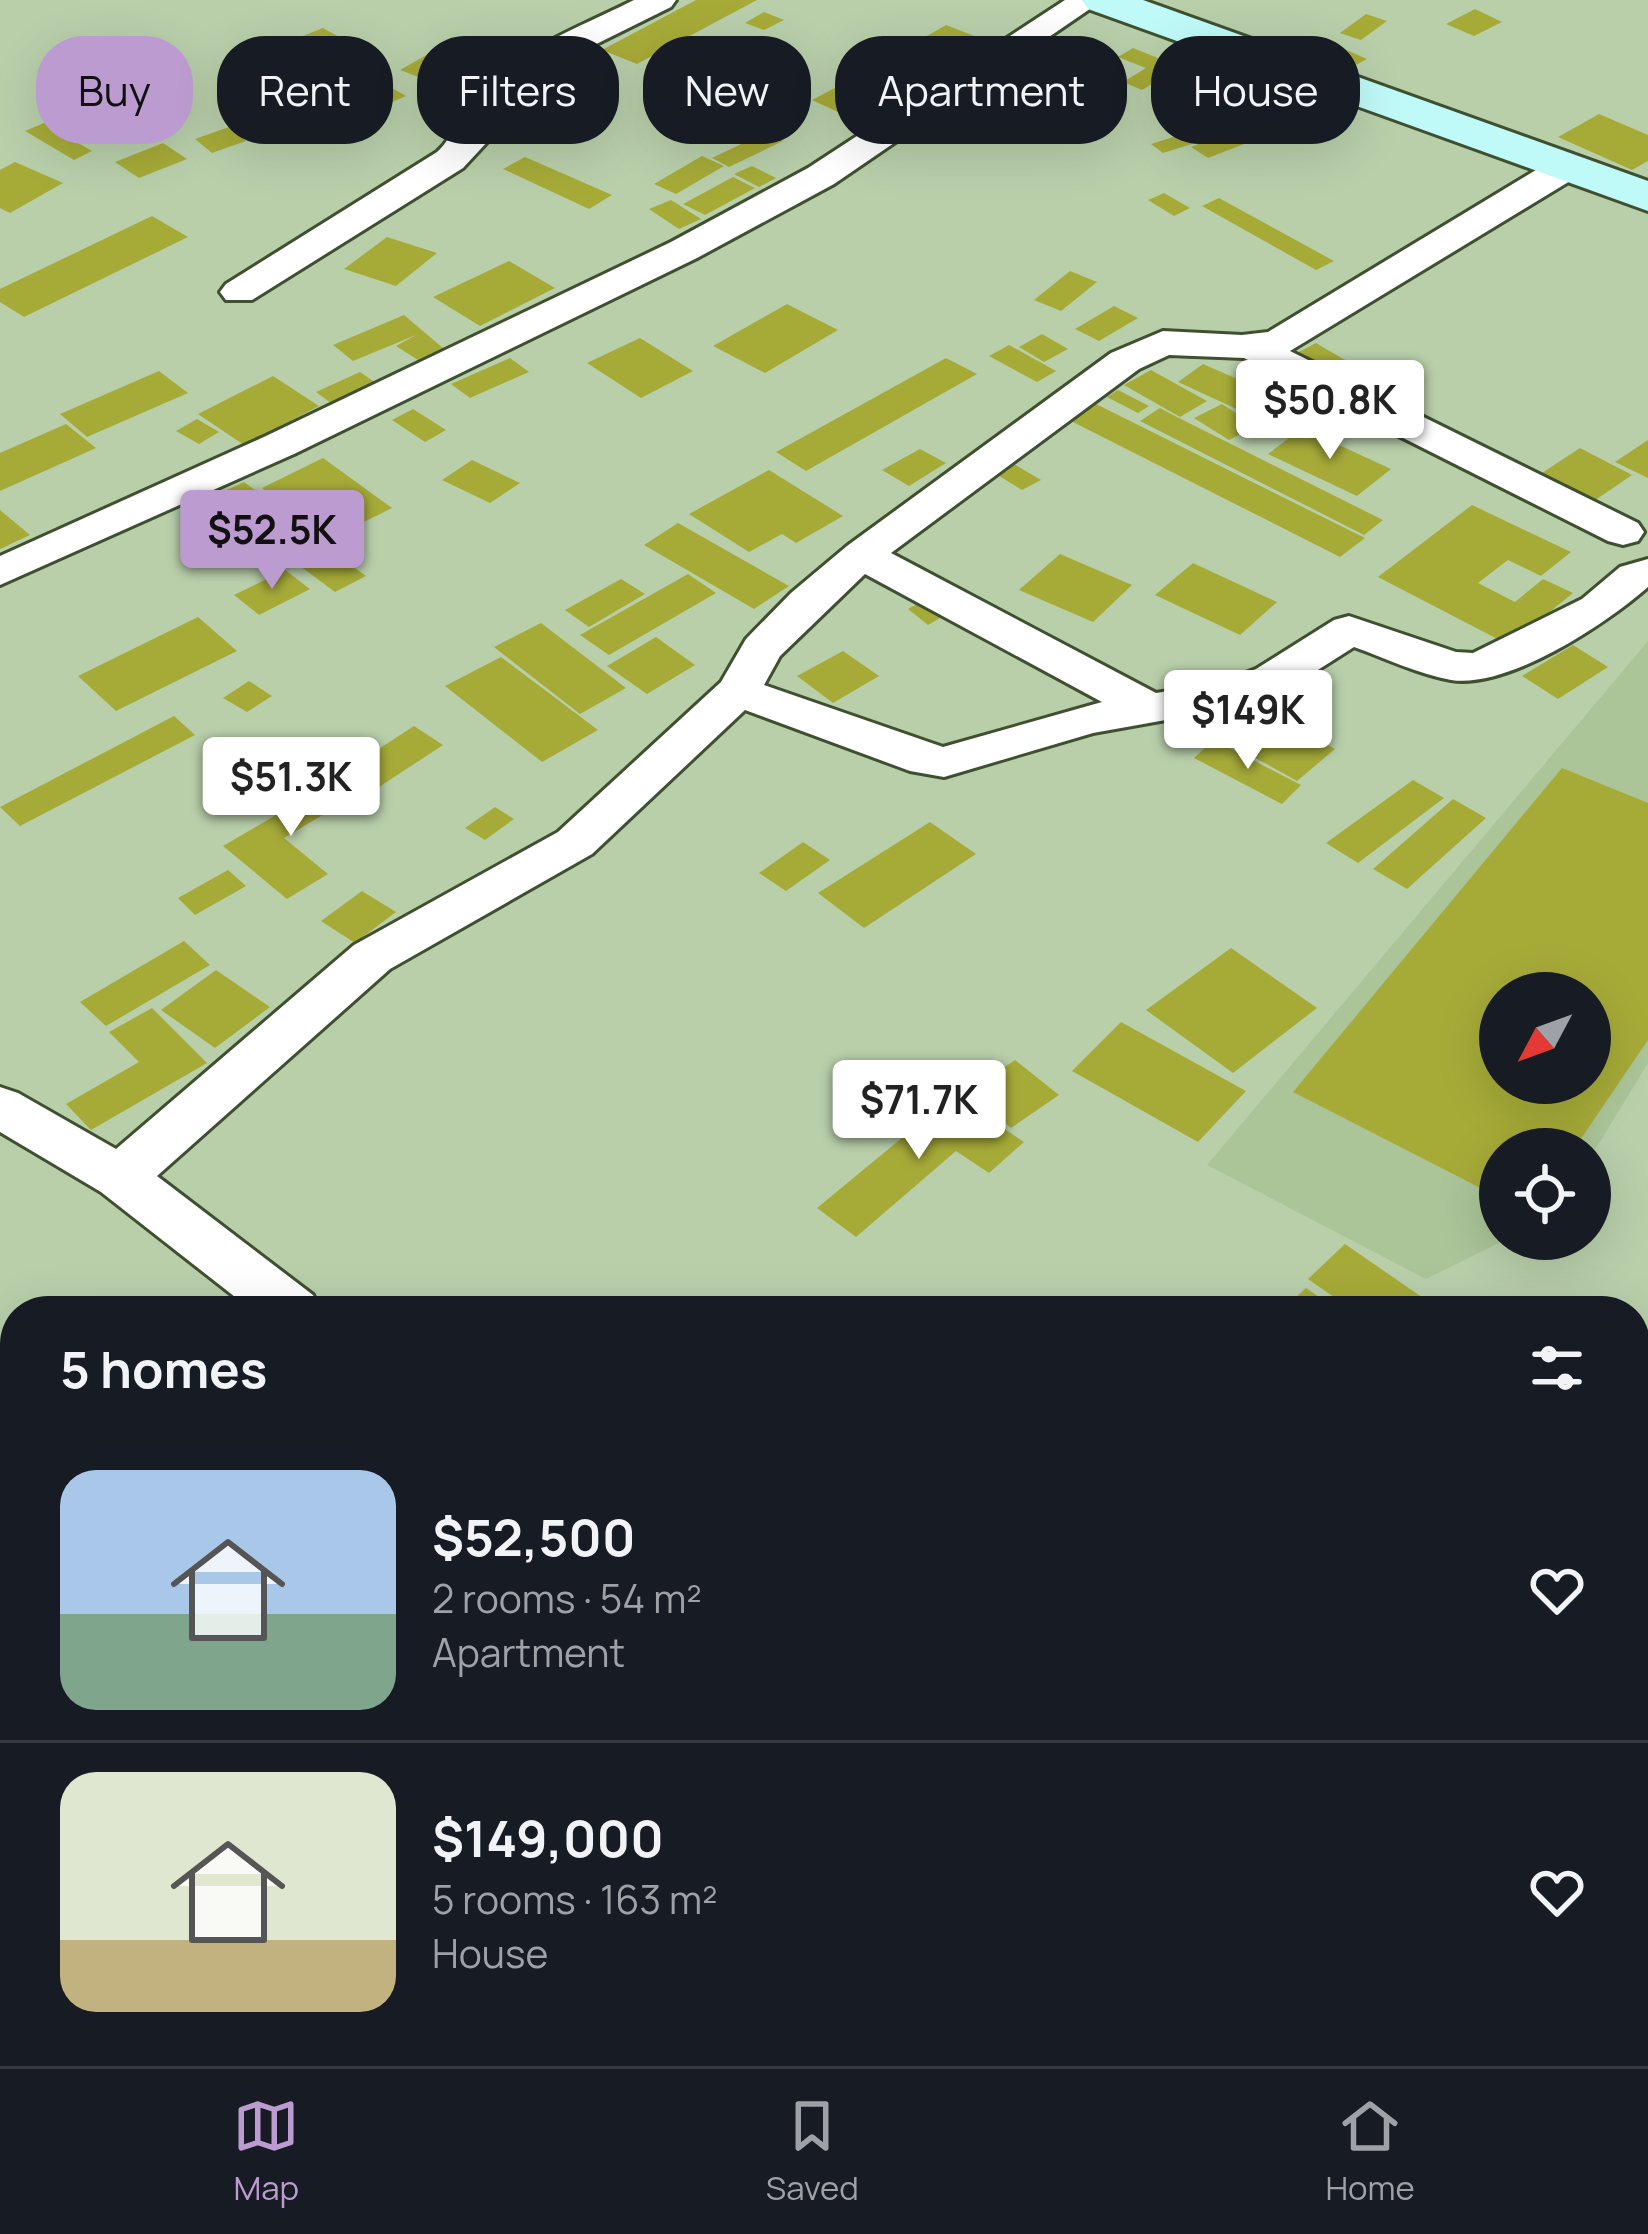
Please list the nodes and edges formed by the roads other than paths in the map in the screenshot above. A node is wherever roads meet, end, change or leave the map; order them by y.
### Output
1 (660, 0) edge
2 (1087, 0) edge
3 (1103, 0) edge
4 (1567, 167) junction
5 (1648, 197) edge
6 (239, 292) dead end
7 (1250, 346) junction
8 (1623, 532) dead end
9 (862, 554) junction
10 (0, 572) edge
11 (1648, 572) edge
12 (737, 691) junction
13 (1144, 706) junction
14 (0, 1107) edge
15 (120, 1177) junction
16 (274, 1296) edge

1 - 6 street
2 - 10 street
3 - 4 main road
4 - 5 main road
4 - 7 street
7 - 8 street
7 - 9 street
9 - 12 street
9 - 13 street
11 - 13 street
12 - 13 street
12 - 15 street
14 - 15 street
15 - 16 street

